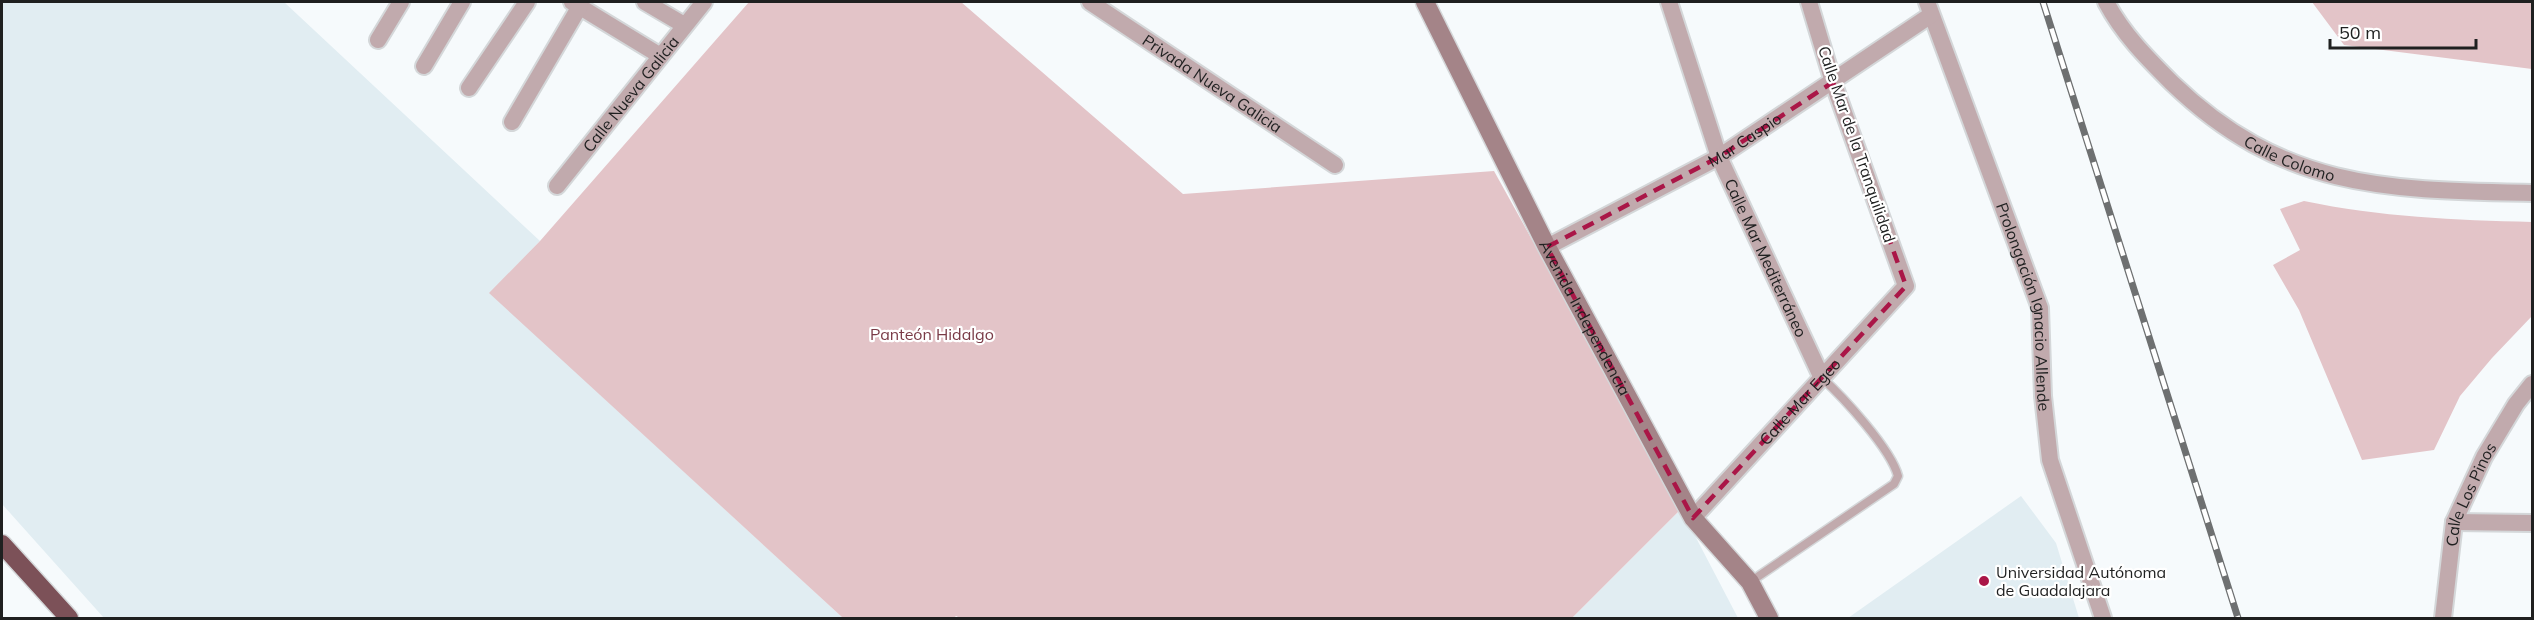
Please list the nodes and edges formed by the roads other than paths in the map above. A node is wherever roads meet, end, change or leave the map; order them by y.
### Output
1 (401, 2) edge
2 (462, 2) edge
3 (527, 2) edge
4 (645, 2) edge
5 (704, 2) edge
6 (1090, 2) edge
7 (1425, 2) edge
8 (1669, 2) edge
9 (1809, 2) edge
10 (2106, 2) edge
11 (576, 4) edge
12 (1929, 8) edge
13 (684, 25) junction
14 (378, 40) dead end
15 (659, 55) junction
16 (423, 66) dead end
17 (1833, 81) junction
18 (469, 88) dead end
19 (512, 122) dead end
20 (1719, 157) junction
21 (1335, 165) dead end
22 (557, 186) dead end
23 (2532, 193) edge
24 (1547, 247) junction
25 (1906, 286) joint
26 (1822, 378) junction
27 (2532, 384) edge
28 (2524, 404) edge
29 (1693, 518) junction
30 (2454, 522) junction
31 (2532, 523) edge
32 (2, 544) edge
33 (1750, 582) junction
34 (69, 618) edge
35 (1769, 618) edge
36 (2103, 618) edge
37 (2443, 618) edge

1 - 14 street
2 - 16 street
3 - 18 street
4 - 13 street
5 - 13 street, Calle Nueva Galicia
6 - 21 street, Privada Nueva Galicia
7 - 24 main road, Avenida Independencia
8 - 20 street, Calle Mar Mediterráneo
9 - 17 street, Calle Mar de la Tranquilidad
10 - 23 street, Calle Colomo
11 - 15 street
11 - 19 street
12 - 17 street, Mar Caspio
12 - 36 street, Prolongación Ignacio Allende
13 - 15 street, Calle Nueva Galicia
15 - 22 street, Calle Nueva Galicia
17 - 20 street, Mar Caspio
17 - 25 street, Calle Mar de la Tranquilidad
20 - 24 street, Mar Caspio
20 - 26 street, Calle Mar Mediterráneo
24 - 29 main road, Avenida Independencia
25 - 26 street, Calle Mar Egeo
26 - 29 street, Calle Mar Egeo
26 - 33 lane
27 - 28 street, Calle Los Pinos
28 - 30 street, Calle Los Pinos
29 - 33 main road, Avenida Independencia
30 - 31 street
30 - 37 street, Calle Los Pinos
32 - 34 highway
33 - 35 main road, Avenida Independencia

